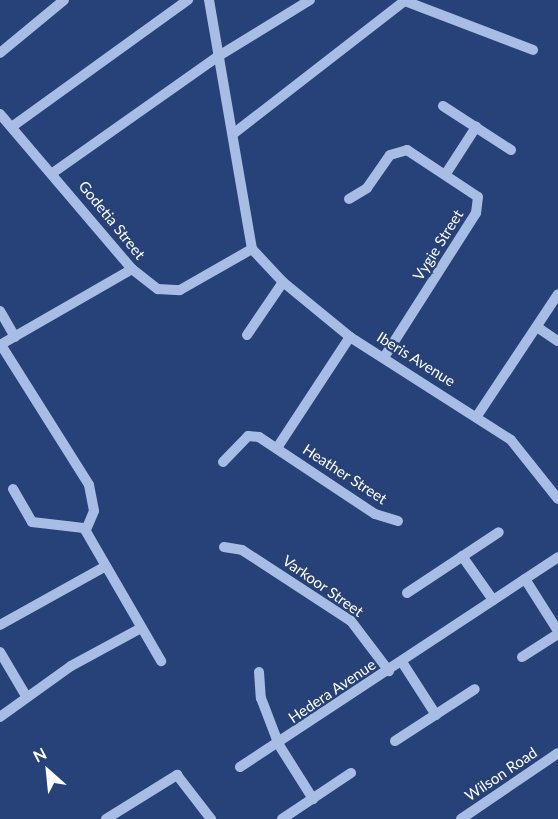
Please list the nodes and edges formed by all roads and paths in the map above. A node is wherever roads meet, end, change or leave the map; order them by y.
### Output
1 (64, 0) edge
2 (188, 0) edge
3 (209, 0) edge
4 (310, 0) edge
5 (406, 0) edge
6 (533, 50) dead end
7 (0, 53) edge
8 (217, 57) junction
9 (442, 106) dead end
10 (0, 114) edge
11 (13, 126) junction
12 (476, 127) junction
13 (233, 134) junction
14 (511, 150) dead end
15 (54, 172) junction
16 (447, 172) junction
17 (348, 199) dead end
18 (252, 249) junction
19 (132, 269) junction
20 (283, 282) junction
21 (558, 294) edge
22 (0, 311) edge
23 (537, 327) junction
24 (247, 335) dead end
25 (15, 337) junction
26 (350, 337) junction
27 (558, 341) edge
28 (0, 345) edge
29 (386, 356) junction
30 (477, 416) junction
31 (277, 448) junction
32 (223, 462) dead end
33 (14, 489) dead end
34 (558, 499) edge
35 (398, 521) dead end
36 (86, 530) junction
37 (499, 531) dead end
38 (224, 547) dead end
39 (462, 556) junction
40 (558, 557) edge
41 (104, 567) junction
42 (525, 579) junction
43 (406, 593) dead end
44 (493, 600) junction
45 (0, 625) edge
46 (141, 628) junction
47 (558, 633) edge
48 (0, 652) edge
49 (522, 657) dead end
50 (161, 661) dead end
51 (402, 662) junction
52 (389, 671) junction
53 (259, 672) dead end
54 (475, 689) dead end
55 (26, 696) junction
56 (436, 715) junction
57 (0, 717) edge
58 (395, 741) dead end
59 (279, 745) junction
60 (558, 753) edge
61 (240, 767) dead end
62 (351, 773) dead end
63 (313, 798) junction
64 (106, 819) edge
65 (211, 819) edge
66 (282, 819) edge
67 (460, 819) edge

1 - 7 street
2 - 11 street
3 - 8 street
4 - 8 street
5 - 6 street
5 - 13 street
8 - 13 street
8 - 15 street
9 - 12 street
10 - 11 street, Godetia Street
11 - 15 street, Godetia Street
12 - 14 street
12 - 16 street
13 - 18 street
15 - 19 street, Godetia Street
16 - 17 street, Vygie Street
16 - 29 street, Vygie Street
18 - 19 street, Godetia Street
18 - 20 street, Iberis Avenue
19 - 25 street
20 - 24 street
20 - 26 street, Iberis Avenue
21 - 23 street
22 - 25 street
23 - 27 street
23 - 30 street
25 - 28 street
26 - 29 street, Iberis Avenue
26 - 31 street, Heather Street
28 - 36 street
29 - 30 street, Iberis Avenue
30 - 34 street, Iberis Avenue
31 - 32 street, Heather Street
31 - 35 street, Heather Street
33 - 36 street
36 - 41 street
37 - 39 street
38 - 52 street, Varkoor Street
39 - 43 street
39 - 44 street
40 - 42 street, Hedera Avenue
41 - 45 street
41 - 46 street
42 - 44 street, Hedera Avenue
42 - 47 street
44 - 51 street, Hedera Avenue
46 - 50 street
46 - 55 street
47 - 49 street
48 - 55 street
51 - 52 street, Hedera Avenue
51 - 56 street
52 - 59 street, Hedera Avenue
53 - 59 street
54 - 56 street
55 - 57 street
56 - 58 street
59 - 61 street, Hedera Avenue
59 - 63 street
60 - 67 street, Wilson Road
62 - 63 street
63 - 66 street
64 - 65 street

